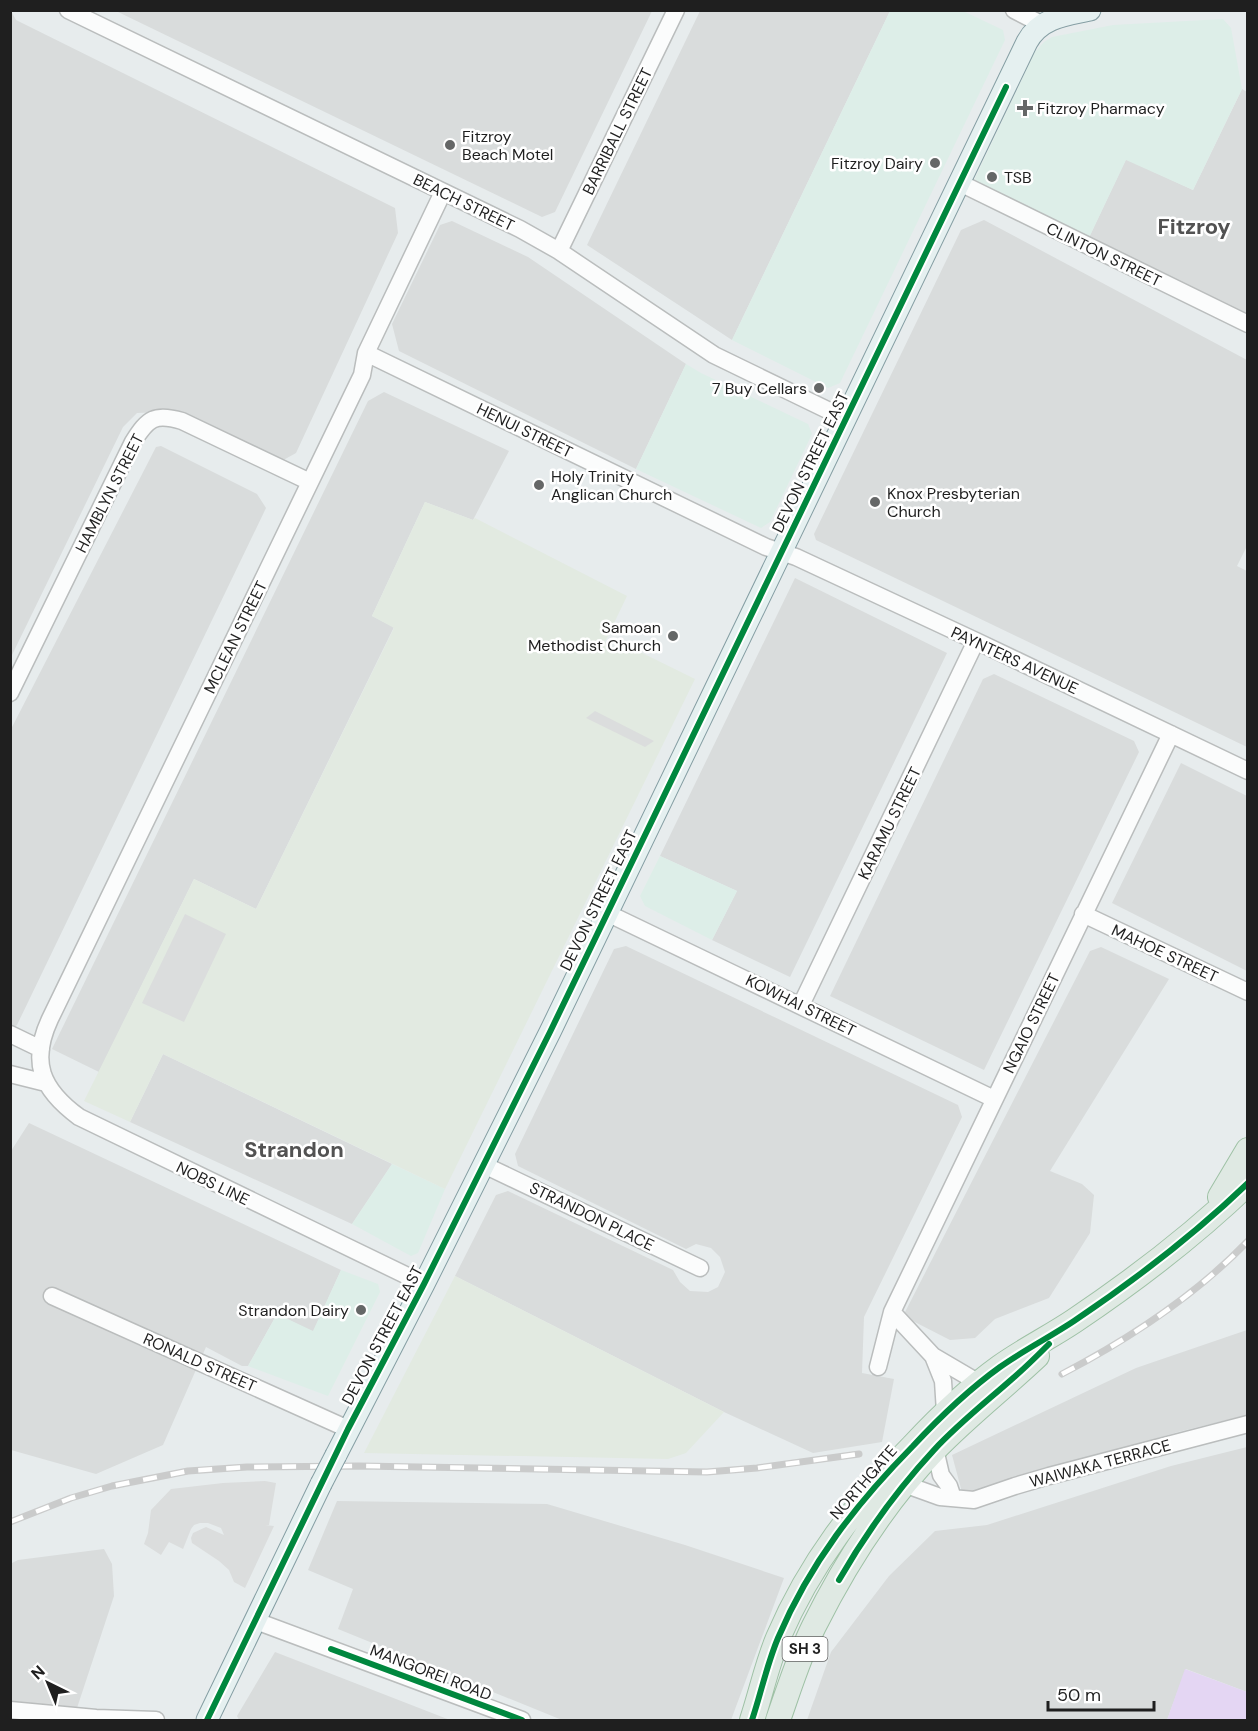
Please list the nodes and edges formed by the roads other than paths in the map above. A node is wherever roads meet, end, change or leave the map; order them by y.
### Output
1 (675, 10) edge
2 (1014, 10) edge
3 (1090, 10) edge
4 (80, 13) edge
5 (1040, 17) edge
6 (960, 183) junction
7 (443, 192) junction
8 (559, 251) junction
9 (1248, 324) edge
10 (366, 353) junction
11 (846, 419) junction
12 (310, 483) junction
13 (782, 552) junction
14 (976, 641) junction
15 (10, 693) edge
16 (1171, 734) junction
17 (1248, 771) edge
18 (607, 913) junction
19 (1083, 914) junction
20 (1248, 992) edge
21 (801, 1005) junction
22 (10, 1034) edge
23 (41, 1048) junction
24 (10, 1074) edge
25 (46, 1083) junction
26 (994, 1099) junction
27 (1248, 1150) edge
28 (484, 1165) junction
29 (1248, 1183) edge
30 (1188, 1236) junction
31 (700, 1268) dead end
32 (424, 1284) junction
33 (52, 1296) dead end
34 (892, 1312) junction
35 (1073, 1322) junction
36 (933, 1356) junction
37 (878, 1367) dead end
38 (980, 1383) junction
39 (945, 1412) junction
40 (1248, 1424) edge
41 (348, 1429) junction
42 (935, 1449) junction
43 (904, 1484) junction
44 (953, 1498) junction
45 (256, 1621) junction
46 (10, 1710) edge
47 (156, 1720) edge
48 (207, 1720) edge
49 (522, 1720) edge
50 (752, 1720) edge
51 (778, 1720) edge

1 - 8 street, BARRIBALL STREET
2 - 5 street
3 - 5 main road
4 - 7 street, BEACH STREET
5 - 6 main road, DEVON STREET EAST
6 - 9 street, CLINTON STREET
6 - 11 main road, DEVON STREET EAST
7 - 8 street, BEACH STREET
7 - 10 street, MCLEAN STREET
8 - 11 street, BEACH STREET
10 - 12 street, MCLEAN STREET
10 - 13 street, HENUI STREET
11 - 13 main road, DEVON STREET EAST
12 - 15 street, HAMBLYN STREET
12 - 23 street, MCLEAN STREET
13 - 14 street, PAYNTERS AVENUE
13 - 18 main road, DEVON STREET EAST
14 - 16 street, PAYNTERS AVENUE
14 - 21 street, KARAMU STREET
16 - 17 street, PAYNTERS AVENUE
16 - 19 street, NGAIO STREET
18 - 21 street, KOWHAI STREET
18 - 28 main road, DEVON STREET EAST
19 - 20 street, MAHOE STREET
19 - 26 street, NGAIO STREET
21 - 26 street, KOWHAI STREET
22 - 23 street
23 - 25 street, MCLEAN STREET
24 - 25 street
25 - 32 street, NOBS LINE
26 - 34 street, NGAIO STREET
27 - 30 highway
28 - 31 street, STRANDON PLACE
28 - 32 main road, DEVON STREET EAST
29 - 30 highway, NORTHGATE / SH 3
30 - 35 highway, NORTHGATE / SH 3
32 - 41 main road, DEVON STREET EAST
33 - 41 street, RONALD STREET
34 - 36 street
34 - 37 street, NGAIO STREET
35 - 38 highway, NORTHGATE / SH 3
35 - 42 highway, NORTHGATE / SH 3
36 - 38 street
36 - 39 street
38 - 39 highway, NORTHGATE / SH 3
39 - 50 highway, NORTHGATE / SH 3
40 - 44 street, WAIWAKA TERRACE
41 - 45 main road, DEVON STREET EAST, bridge
42 - 43 highway, NORTHGATE / SH 3
42 - 44 street
43 - 44 street, WAIWAKA TERRACE
43 - 51 highway, NORTHGATE / SH 3
45 - 48 main road, DEVON STREET EAST
45 - 49 street, MANGOREI ROAD
46 - 47 street

